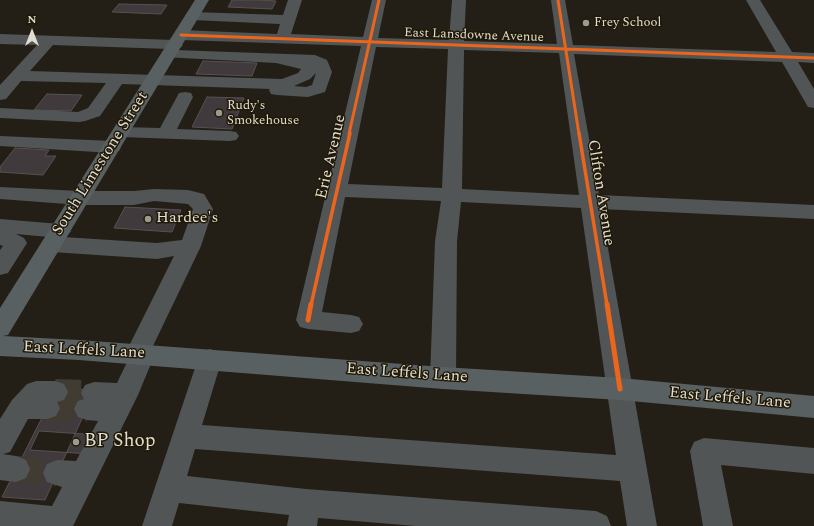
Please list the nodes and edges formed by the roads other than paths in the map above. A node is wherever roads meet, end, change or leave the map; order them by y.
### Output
1 (202, 0) edge
2 (295, 0) edge
3 (379, 0) edge
4 (459, 0) edge
5 (558, 0) edge
6 (752, 0) edge
7 (192, 16) junction
8 (288, 20) junction
9 (282, 38) junction
10 (0, 39) edge
11 (50, 40) junction
12 (370, 42) junction
13 (175, 45) junction
14 (457, 45) junction
15 (565, 49) junction
16 (194, 55) junction
17 (786, 57) junction
18 (270, 58) junction
19 (814, 58) edge
20 (16, 78) junction
21 (117, 79) junction
22 (153, 80) junction
23 (178, 81) junction
24 (261, 83) junction
25 (0, 95) edge
26 (184, 97) dead end
27 (814, 103) edge
28 (0, 113) edge
29 (166, 133) junction
30 (230, 136) dead end
31 (117, 139) junction
32 (0, 141) edge
33 (337, 190) junction
34 (0, 193) edge
35 (452, 194) junction
36 (80, 198) junction
37 (590, 202) junction
38 (814, 212) edge
39 (0, 226) edge
40 (0, 236) edge
41 (56, 238) junction
42 (190, 246) junction
43 (0, 267) edge
44 (351, 324) dead end
45 (0, 328) edge
46 (0, 346) edge
47 (140, 354) junction
48 (210, 359) junction
49 (443, 378) junction
50 (620, 389) junction
51 (51, 400) tunnel mouth
52 (90, 401) tunnel mouth
53 (122, 402) junction
54 (814, 407) edge
55 (186, 436) junction
56 (0, 443) edge
57 (814, 461) edge
58 (632, 468) junction
59 (169, 488) junction
60 (0, 515) edge
61 (304, 515) edge
62 (157, 526) edge
63 (596, 526) edge
64 (642, 526) edge
65 (718, 526) edge

1 - 7 main road, South Limestone Street
2 - 8 street
3 - 12 street, Erie Avenue
4 - 14 street
5 - 15 street, Clifton Avenue
6 - 17 street
7 - 8 street
7 - 13 main road, South Limestone Street
8 - 9 street
9 - 12 street, East Lansdowne Avenue
9 - 13 street, East Lansdowne Avenue
10 - 11 street, East Lansdowne Avenue
11 - 13 street, East Lansdowne Avenue
11 - 20 street
12 - 14 street, East Lansdowne Avenue
12 - 33 street, Erie Avenue
13 - 16 street
13 - 22 main road, South Limestone Street
14 - 15 street, East Lansdowne Avenue
14 - 35 street
15 - 17 street, East Lansdowne Avenue
15 - 37 street, Clifton Avenue
16 - 18 street
16 - 23 street
17 - 19 street, East Lansdowne Avenue
17 - 27 street
18 - 24 street
18 - 24 street
20 - 21 street
20 - 25 street
21 - 22 street
21 - 28 street
22 - 23 street
22 - 31 main road, South Limestone Street
23 - 24 street
26 - 29 street
29 - 30 street
29 - 31 street
31 - 32 street
31 - 36 main road, South Limestone Street
33 - 35 street
33 - 44 street, Erie Avenue
34 - 36 street
35 - 37 street
35 - 49 street
36 - 41 main road, South Limestone Street
36 - 42 street
37 - 38 street
37 - 50 street, Clifton Avenue
39 - 41 street
40 - 43 street
41 - 42 street
41 - 45 main road, South Limestone Street
42 - 47 street
46 - 47 main road, East Leffels Lane
47 - 48 main road, East Leffels Lane
47 - 53 street
48 - 49 main road, East Leffels Lane
48 - 55 street
49 - 50 main road, East Leffels Lane
50 - 54 main road, East Leffels Lane
50 - 58 street, Clifton Avenue
51 - 56 street
52 - 53 street
53 - 60 street
55 - 58 street
55 - 59 street
57 - 65 street
58 - 64 street, Clifton Avenue
59 - 61 street
59 - 62 street
61 - 63 street

